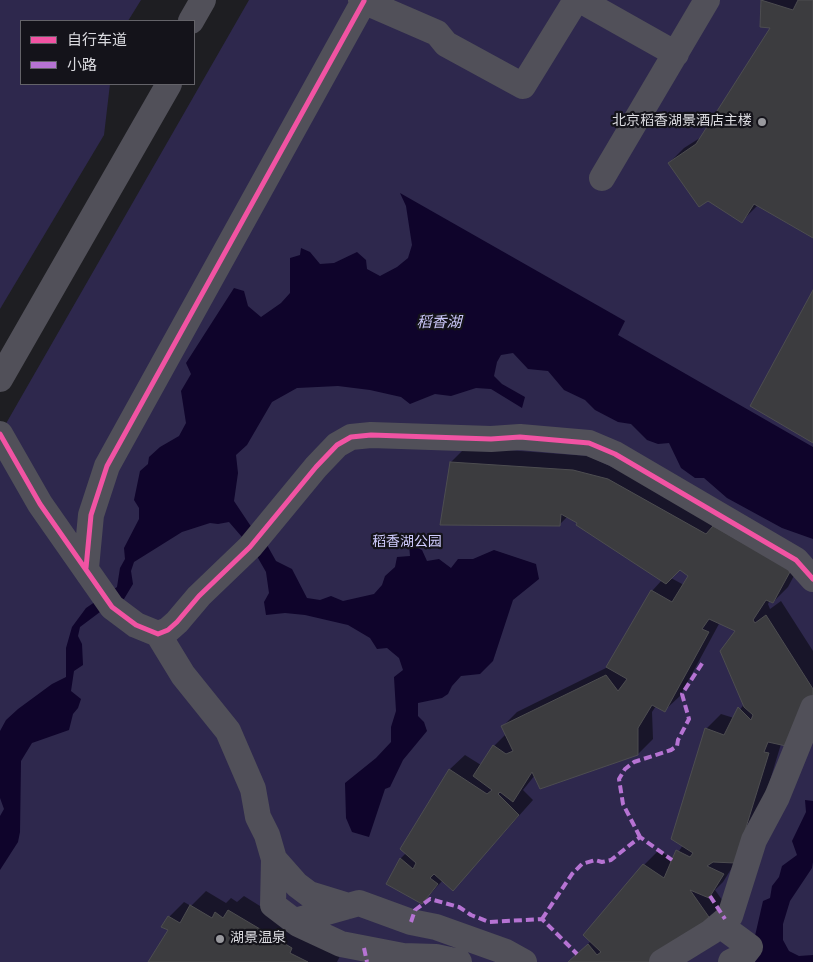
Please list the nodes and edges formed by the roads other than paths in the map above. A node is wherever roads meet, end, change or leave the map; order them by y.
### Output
1 (203, 0) edge
2 (576, 0) edge
3 (580, 0) edge
4 (707, 0) edge
5 (363, 1) edge
6 (192, 20) edge
7 (676, 54) junction
8 (168, 85) edge
9 (602, 178) dead end
10 (0, 379) edge
11 (0, 434) edge
12 (86, 568) junction
13 (813, 579) edge
14 (158, 634) junction
15 (813, 708) edge
16 (274, 859) junction
17 (348, 906) junction
18 (295, 921) junction
19 (720, 925) junction
20 (738, 960) edge
21 (459, 962) edge
22 (524, 962) edge
23 (662, 962) edge

1 - 6 street
2 - 5 street
3 - 7 street
4 - 7 street
5 - 12 street
7 - 9 street
8 - 10 street
11 - 12 street
12 - 14 street
13 - 14 street
14 - 16 street
15 - 19 street
16 - 17 street
16 - 18 street
17 - 18 street
17 - 22 street
18 - 21 street
19 - 20 street
19 - 23 street

